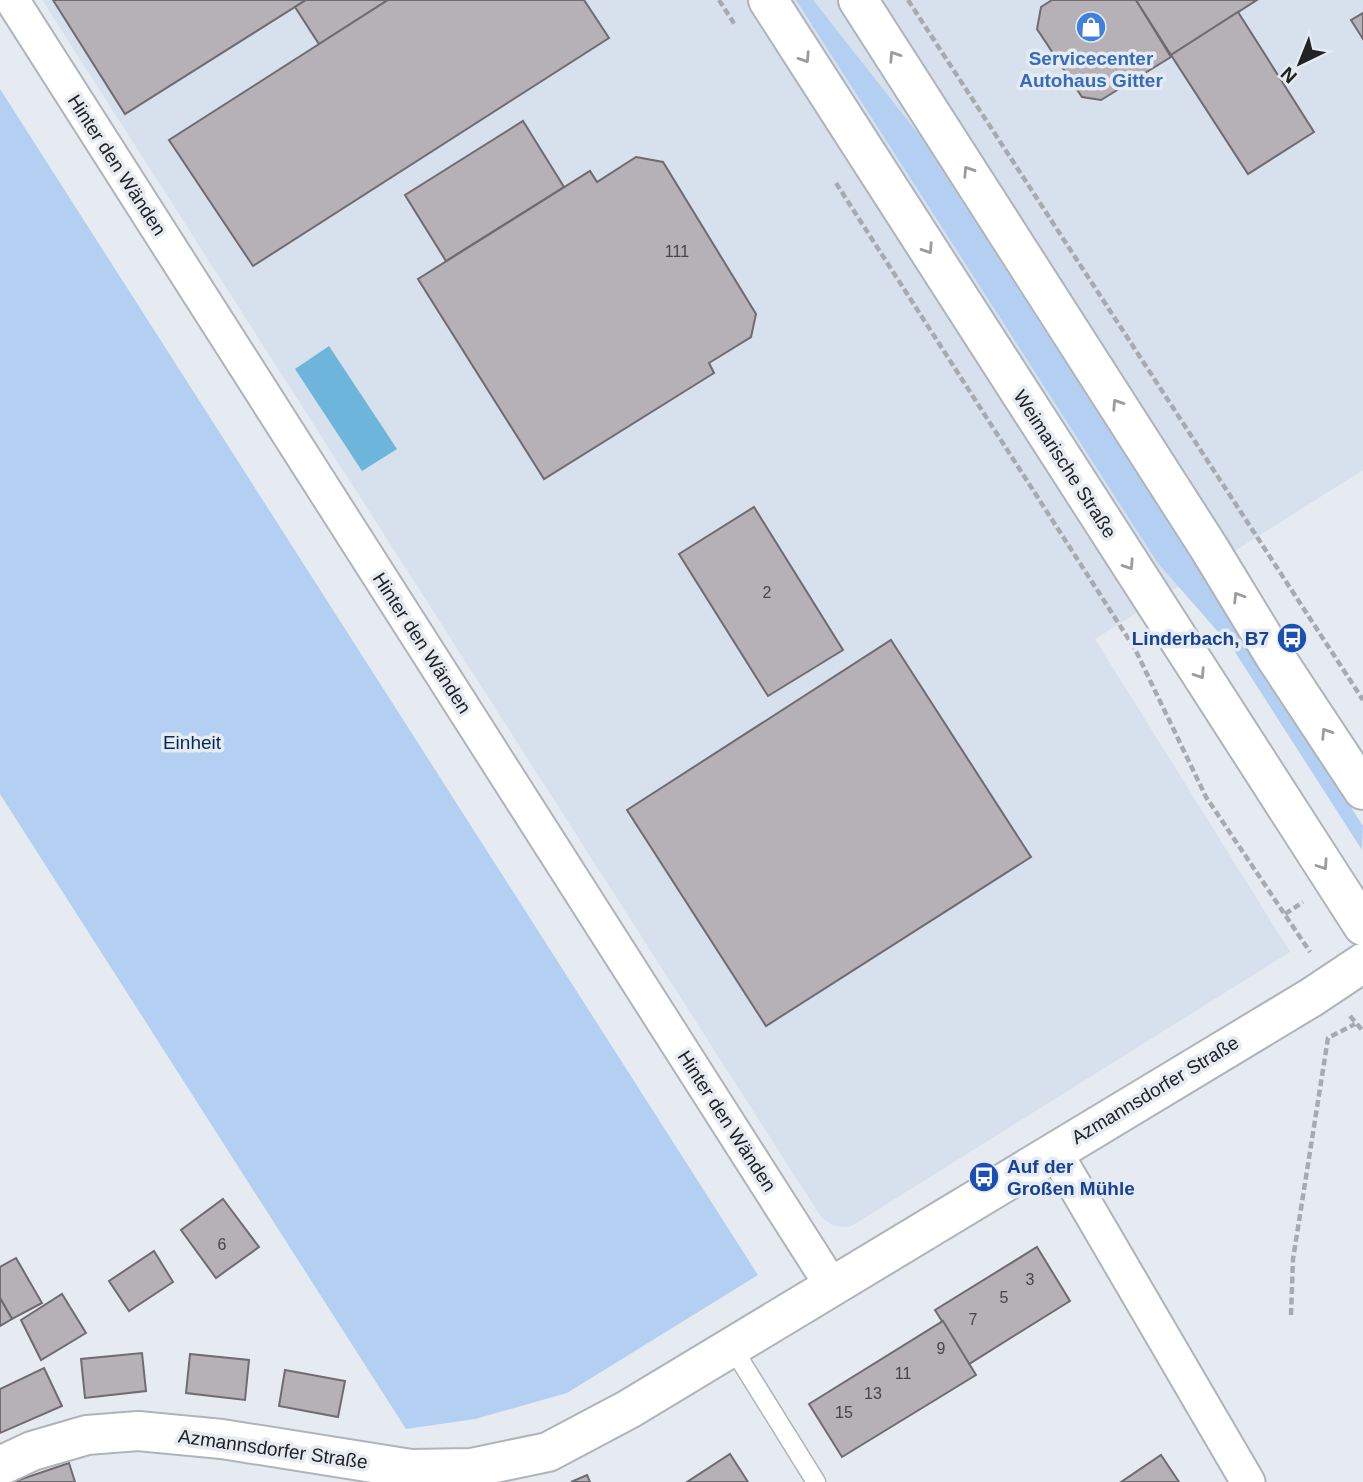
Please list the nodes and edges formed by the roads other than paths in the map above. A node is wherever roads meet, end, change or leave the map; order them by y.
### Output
1 (12, 0) edge
2 (768, 0) edge
3 (858, 0) edge
4 (1363, 790) edge
5 (1363, 926) edge
6 (1363, 963) edge
7 (1054, 1150) junction
8 (832, 1286) junction
9 (732, 1347) junction
10 (0, 1465) edge
11 (413, 1475) edge
12 (816, 1482) edge
13 (1248, 1482) edge

1 - 8 street, Hinter den Wänden
2 -> 5 main road, Weimarische Straße
4 -> 3 main road
6 - 7 main road, Azmannsdorfer Straße
7 - 8 main road, Azmannsdorfer Straße
7 - 13 street
8 - 9 main road, Azmannsdorfer Straße
9 - 11 main road, Azmannsdorfer Straße
9 - 12 lane
10 - 11 main road, Azmannsdorfer Straße

